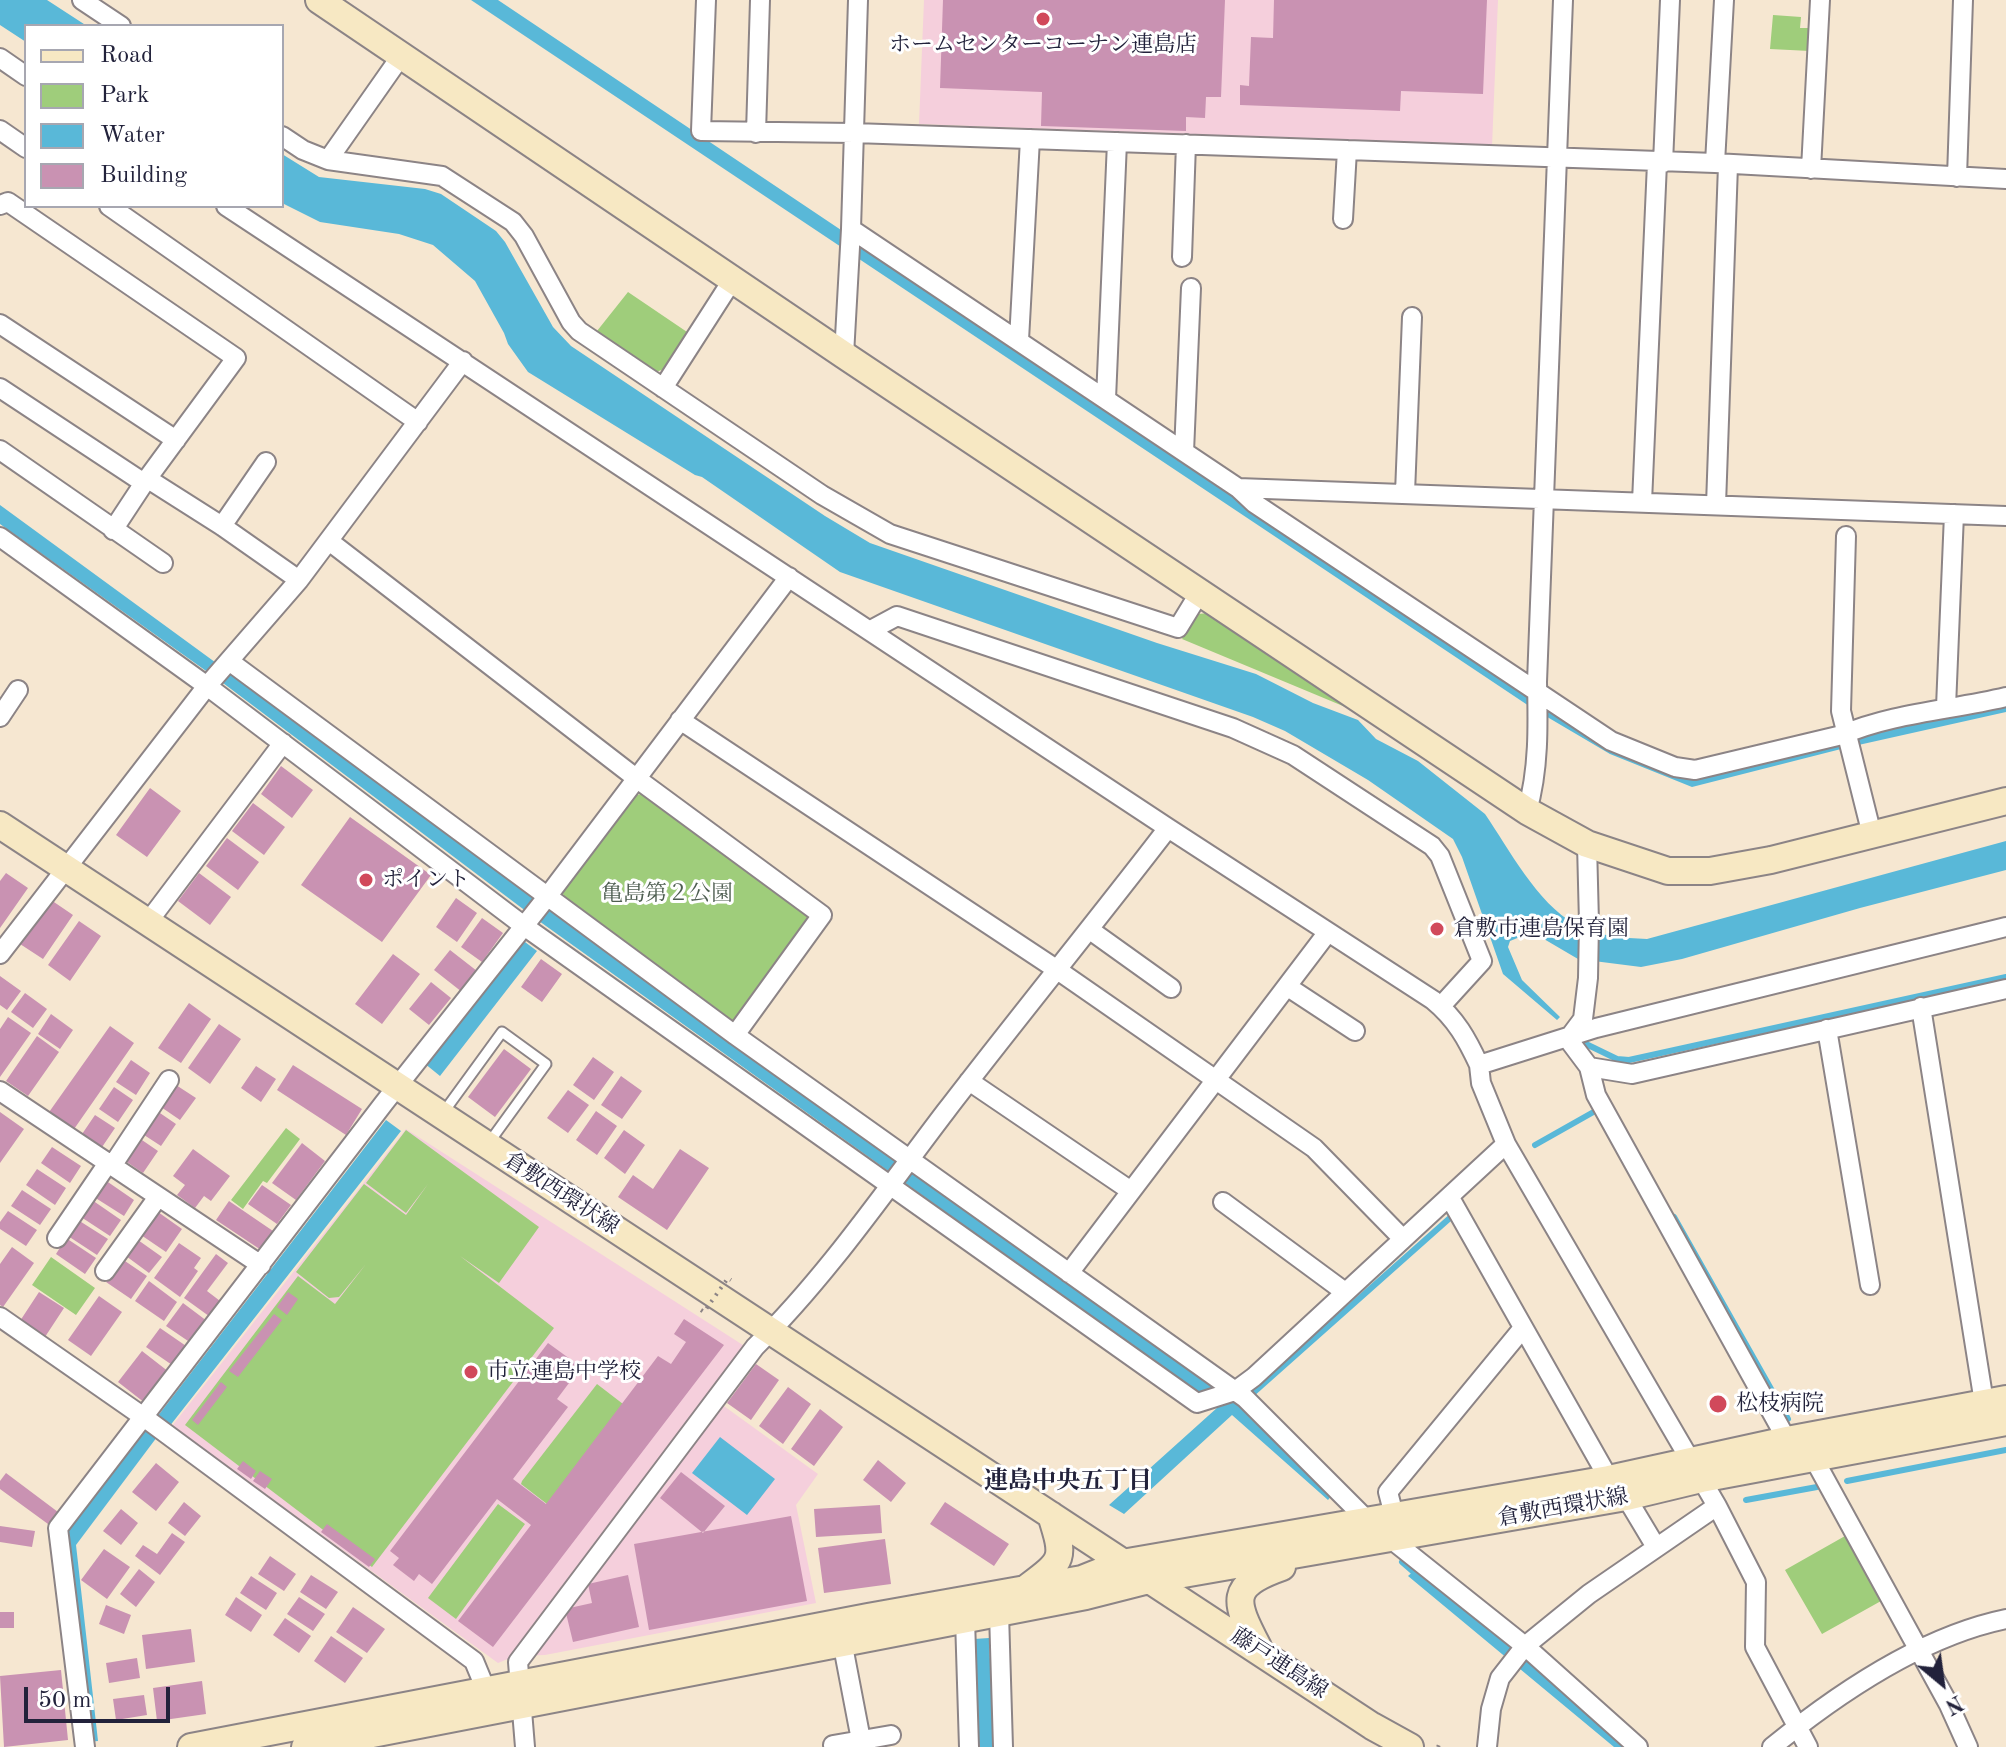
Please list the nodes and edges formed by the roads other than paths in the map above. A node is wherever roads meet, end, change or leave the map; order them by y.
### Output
1 (82, 0) edge
2 (319, 0) edge
3 (706, 0) edge
4 (760, 0) edge
5 (858, 0) edge
6 (1563, 0) edge
7 (1670, 0) edge
8 (1724, 0) edge
9 (1820, 0) edge
10 (1963, 0) edge
11 (118, 24) edge
12 (401, 56) junction
13 (0, 58) edge
14 (24, 75) edge
15 (0, 130) edge
16 (756, 133) junction
17 (854, 133) junction
18 (284, 137) edge
19 (1030, 139) junction
20 (1117, 142) junction
21 (1186, 144) junction
22 (24, 147) edge
23 (1347, 150) junction
24 (1558, 159) junction
25 (328, 160) junction
26 (1660, 163) junction
27 (1721, 164) junction
28 (1811, 169) junction
29 (1957, 177) junction
30 (2006, 179) edge
31 (0, 205) edge
32 (112, 208) edge
33 (229, 208) edge
34 (1343, 219) dead end
35 (851, 232) junction
36 (1182, 257) dead end
37 (733, 279) junction
38 (1191, 288) dead end
39 (1412, 317) dead end
40 (0, 324) edge
41 (1019, 340) junction
42 (844, 355) junction
43 (463, 361) junction
44 (0, 388) edge
45 (663, 388) junction
46 (1106, 399) junction
47 (418, 422) junction
48 (176, 440) junction
49 (0, 450) edge
50 (1184, 452) junction
51 (266, 462) dead end
52 (146, 481) junction
53 (1238, 488) junction
54 (1405, 493) junction
55 (1544, 498) junction
56 (1642, 502) junction
57 (1716, 505) junction
58 (1954, 514) junction
59 (2006, 516) edge
60 (222, 526) junction
61 (113, 530) junction
62 (1846, 536) dead end
63 (0, 537) edge
64 (329, 541) junction
65 (163, 563) dead end
66 (789, 577) junction
67 (299, 580) junction
68 (1200, 592) junction
69 (871, 630) junction
70 (228, 663) junction
71 (209, 684) junction
72 (18, 690) dead end
73 (2006, 697) edge
74 (1537, 701) junction
75 (1946, 707) junction
76 (0, 717) edge
77 (680, 720) junction
78 (1849, 739) junction
79 (283, 743) junction
80 (636, 778) junction
81 (2006, 801) edge
82 (1527, 811) junction
83 (0, 825) edge
84 (1168, 828) junction
85 (1872, 835) junction
86 (1587, 844) junction
87 (65, 868) junction
88 (545, 899) junction
89 (148, 922) junction
90 (527, 923) junction
91 (2006, 927) edge
92 (1090, 930) junction
93 (1328, 932) junction
94 (0, 954) edge
95 (1056, 969) junction
96 (1288, 987) junction
97 (1171, 988) dead end
98 (2006, 989) edge
99 (1441, 1006) junction
100 (1921, 1007) junction
101 (1827, 1029) junction
102 (1355, 1031) dead end
103 (735, 1035) junction
104 (1568, 1039) junction
105 (1479, 1065) junction
106 (1589, 1067) junction
107 (1217, 1079) junction
108 (169, 1080) dead end
109 (969, 1081) junction
110 (398, 1087) junction
111 (0, 1091) edge
112 (441, 1115) junction
113 (1506, 1144) junction
114 (487, 1146) junction
115 (909, 1160) junction
116 (110, 1164) junction
117 (894, 1181) junction
118 (1131, 1191) junction
119 (158, 1197) junction
120 (1450, 1198) junction
121 (1223, 1202) dead end
122 (57, 1238) dead end
123 (1403, 1239) junction
124 (261, 1265) junction
125 (105, 1271) dead end
126 (1069, 1273) junction
127 (1870, 1285) dead end
128 (1345, 1292) junction
129 (0, 1317) edge
130 (1523, 1328) junction
131 (770, 1332) junction
132 (1231, 1392) junction
133 (1996, 1413) edge
134 (145, 1418) junction
135 (1787, 1440) junction
136 (1814, 1459) junction
137 (1696, 1470) junction
138 (1618, 1488) junction
139 (1717, 1506) junction
140 (1051, 1515) junction
141 (1367, 1520) junction
142 (1392, 1526) junction
143 (1656, 1547) junction
144 (1331, 1550) junction
145 (1122, 1563) junction
146 (1149, 1580) junction
147 (1025, 1589) junction
148 (999, 1613) junction
149 (965, 1619) junction
150 (2006, 1619) edge
151 (842, 1641) junction
152 (1259, 1650) junction
153 (1919, 1651) junction
154 (1519, 1654) junction
155 (486, 1690) junction
156 (520, 1695) junction
157 (1797, 1726) junction
158 (891, 1735) dead end
159 (861, 1740) junction
160 (833, 1745) edge
161 (85, 1747) edge
162 (191, 1747) edge
163 (305, 1747) edge
164 (525, 1747) edge
165 (969, 1747) edge
166 (1003, 1747) edge
167 (1410, 1747) edge
168 (1487, 1747) edge
169 (1638, 1747) edge
170 (1772, 1747) edge
171 (1808, 1747) edge
172 (1968, 1747) edge

1 - 11 street
2 - 12 street
3 - 16 street
4 - 16 street
5 - 17 street
6 - 24 street
7 - 26 street
8 - 27 street
9 - 28 street
10 - 29 street
12 - 25 street
12 - 37 street
13 - 14 street
15 - 22 street
16 - 17 street
17 - 19 street
17 - 35 street
18 - 25 street
19 - 20 street
19 - 41 street
20 - 21 street
20 - 46 street
21 - 23 street
21 - 36 street
23 - 24 street
23 - 34 street
24 - 26 street
24 - 55 street
25 - 45 street
26 - 27 street
26 - 56 street
27 - 28 street
27 - 57 street
28 - 29 street
29 - 30 street
31 - 48 street
32 - 47 street
33 - 43 street
35 - 41 street
35 - 42 street
37 - 42 street
37 - 45 street
38 - 50 street
39 - 54 street
40 - 48 street
41 - 46 street
42 - 68 street
43 - 47 street
43 - 66 street
44 - 52 street
45 - 68 street
46 - 50 street
47 - 64 street
48 - 52 street
49 - 61 street
50 - 53 street
51 - 60 street
52 - 60 street
52 - 61 street
53 - 54 street
53 - 74 street
54 - 55 street
55 - 56 street
55 - 74 street
56 - 57 street
57 - 58 street
58 - 59 street
58 - 75 street
60 - 67 street
61 - 65 street
62 - 78 street
63 - 71 street
64 - 67 street
64 - 80 street
66 - 69 street
66 - 77 street
67 - 70 street
68 - 82 street
69 - 84 street
69 - 99 street
70 - 71 street
70 - 88 street
71 - 79 street
71 - 87 street
72 - 76 street
73 - 75 street
74 - 78 street
74 - 82 street
75 - 78 street
77 - 80 street
77 - 95 street
78 - 85 street
79 - 89 street
79 - 90 street
80 - 88 street
80 - 103 street
81 - 85 street
82 - 86 street
83 - 87 street, 倉敷西環状線
84 - 92 street
84 - 93 street
85 - 86 street
86 - 104 street
87 - 89 street, 倉敷西環状線
87 - 94 street
88 - 90 street
88 - 103 street
89 - 110 street, 倉敷西環状線
90 - 110 street
90 - 117 street
91 - 104 street
92 - 95 street
92 - 97 street
93 - 96 street
93 - 99 street
95 - 107 street
95 - 109 street
96 - 102 street
96 - 107 street
98 - 100 street
99 - 105 street
100 - 101 street
100 - 133 street
101 - 106 street
101 - 127 street
103 - 115 street
104 - 105 street
104 - 106 street
105 - 113 street
106 - 135 street
107 - 118 street
107 - 123 street
108 - 116 street
109 - 115 street
109 - 118 street
110 - 112 street, 倉敷西環状線
110 - 124 street
111 - 116 street
112 - 114 street, 倉敷西環状線
112 - 114 lane
113 - 120 street
113 - 137 street
114 - 131 street, 倉敷西環状線
115 - 117 street
115 - 126 street
116 - 119 street
116 - 122 street
117 - 131 street
117 - 132 street
118 - 126 street
119 - 124 street
119 - 125 street
120 - 123 street
120 - 130 street
121 - 128 street
123 - 128 street
124 - 134 street
126 - 132 street
128 - 132 street
129 - 134 street
130 - 138 street
130 - 142 street
131 - 140 street, 倉敷西環状線
131 - 156 street
132 - 141 street
133 - 135 street, 倉敷西環状線
133 - 136 street, 倉敷西環状線
134 - 155 street
134 - 161 street
135 - 137 street, 倉敷西環状線
136 - 137 street, 倉敷西環状線
136 - 153 street
137 - 138 street, 倉敷西環状線
137 - 139 street
138 - 142 street, 倉敷西環状線
138 - 143 street
139 - 143 street
139 - 157 street
140 - 145 street, 倉敷西環状線
140 - 147 street
141 - 142 street, 倉敷西環状線
141 - 145 street, 倉敷西環状線
142 - 144 street, 倉敷西環状線
142 - 154 street
143 - 154 street
144 - 146 street, 倉敷西環状線
144 - 152 street
145 - 146 street, 倉敷西環状線
145 - 147 street
146 - 148 street
146 - 152 street, 藤戸連島線
147 - 156 street
148 - 149 street
148 - 166 street
149 - 151 street
149 - 165 street
150 - 153 street
151 - 156 street
151 - 159 street
152 - 167 street, 藤戸連島線
153 - 157 street
153 - 172 street
154 - 168 street
154 - 169 street
155 - 156 street
155 - 162 street
156 - 163 street
156 - 164 street
157 - 170 street
157 - 171 street
158 - 159 street
159 - 160 street

